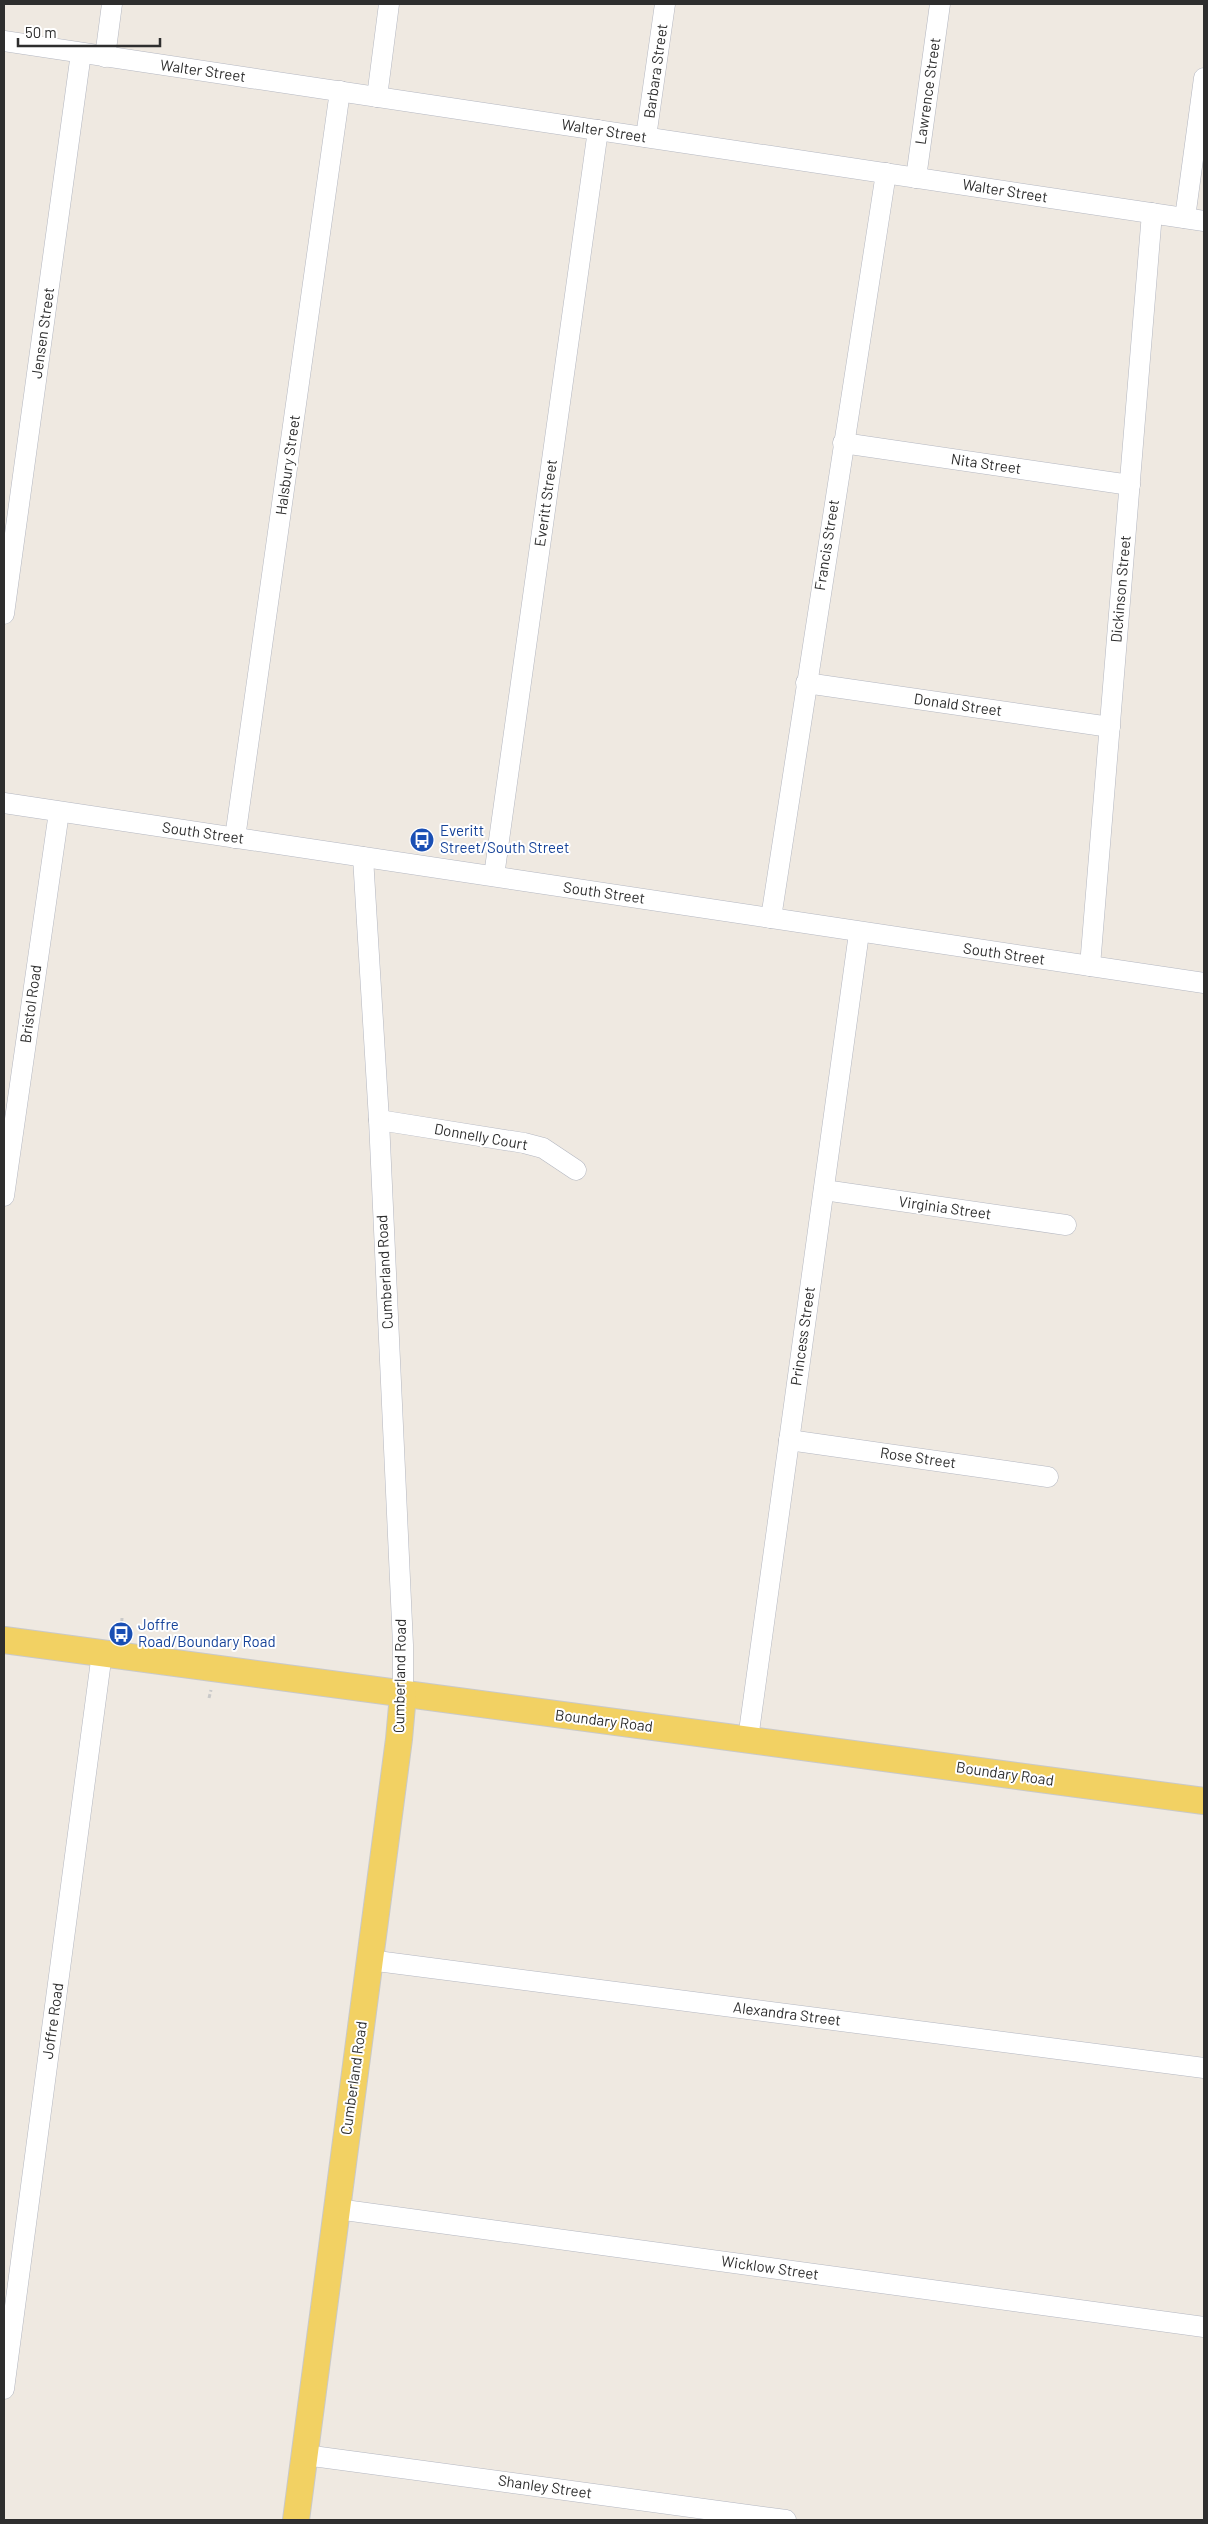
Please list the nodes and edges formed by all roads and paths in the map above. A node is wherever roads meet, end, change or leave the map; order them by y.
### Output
1 (112, 4) edge
2 (390, 4) edge
3 (665, 4) edge
4 (940, 4) edge
5 (4, 41) edge
6 (82, 53) junction
7 (105, 57) junction
8 (1204, 78) edge
9 (340, 91) junction
10 (376, 97) junction
11 (598, 130) junction
12 (646, 137) junction
13 (886, 173) junction
14 (916, 178) junction
15 (1152, 213) junction
16 (1194, 219) edge
17 (843, 443) junction
18 (1130, 485) junction
19 (4, 614) edge
20 (806, 683) junction
21 (1110, 728) junction
22 (4, 803) edge
23 (59, 812) junction
24 (235, 838) junction
25 (364, 857) junction
26 (494, 876) junction
27 (771, 918) junction
28 (859, 932) junction
29 (1090, 966) junction
30 (1204, 983) edge
31 (379, 1120) junction
32 (576, 1170) dead end
33 (824, 1190) junction
34 (4, 1196) edge
35 (1066, 1225) dead end
36 (789, 1440) junction
37 (1048, 1477) dead end
38 (122, 1618) dead end
39 (120, 1634) dead end
40 (4, 1640) edge
41 (102, 1653) junction
42 (403, 1695) junction
43 (748, 1739) junction
44 (1204, 1801) edge
45 (370, 1960) junction
46 (1204, 2068) edge
47 (337, 2209) junction
48 (1204, 2327) edge
49 (4, 2390) edge
50 (304, 2455) junction
51 (296, 2520) edge
52 (786, 2520) edge

1 - 7 street
2 - 10 street
3 - 12 street, Barbara Street
4 - 14 street, Lawrence Street
5 - 6 street, Walter Street
6 - 7 street, Walter Street
6 - 19 street, Jensen Street
7 - 9 street, Walter Street
8 - 16 street
9 - 10 street, Walter Street
9 - 24 street, Halsbury Street
10 - 11 street, Walter Street
11 - 12 street, Walter Street
11 - 26 street, Everitt Street
12 - 13 street, Walter Street
13 - 14 street, Walter Street
13 - 17 street, Francis Street
14 - 15 street, Walter Street
15 - 16 street, Walter Street
15 - 18 street, Dickinson Street
17 - 18 street, Nita Street
17 - 20 street, Francis Street
18 - 21 street, Dickinson Street
20 - 21 street, Donald Street
20 - 27 street, Francis Street
21 - 29 street, Dickinson Street
22 - 23 street, South Street
23 - 24 street, South Street
23 - 34 street, Bristol Road
24 - 25 street, South Street
25 - 26 street, South Street
25 - 31 street, Cumberland Road
26 - 27 street, South Street
27 - 28 street, South Street
28 - 29 street, South Street
28 - 33 street, Princess Street
29 - 30 street, South Street
31 - 32 street, Donnelly Court
31 - 42 street, Cumberland Road
33 - 35 street, Virginia Street
33 - 36 street, Princess Street
36 - 37 street, Rose Street
36 - 43 street, Princess Street
38 - 39 path
40 - 41 main road, Boundary Road
41 - 42 main road, Boundary Road
41 - 49 street, Joffre Road
42 - 43 main road, Boundary Road
42 - 45 main road, Cumberland Road
43 - 44 main road, Boundary Road
45 - 46 street, Alexandra Street
45 - 47 main road, Cumberland Road
47 - 48 street, Wicklow Street
47 - 50 main road, Cumberland Road
50 - 51 main road, Cumberland Road
50 - 52 street, Shanley Street

